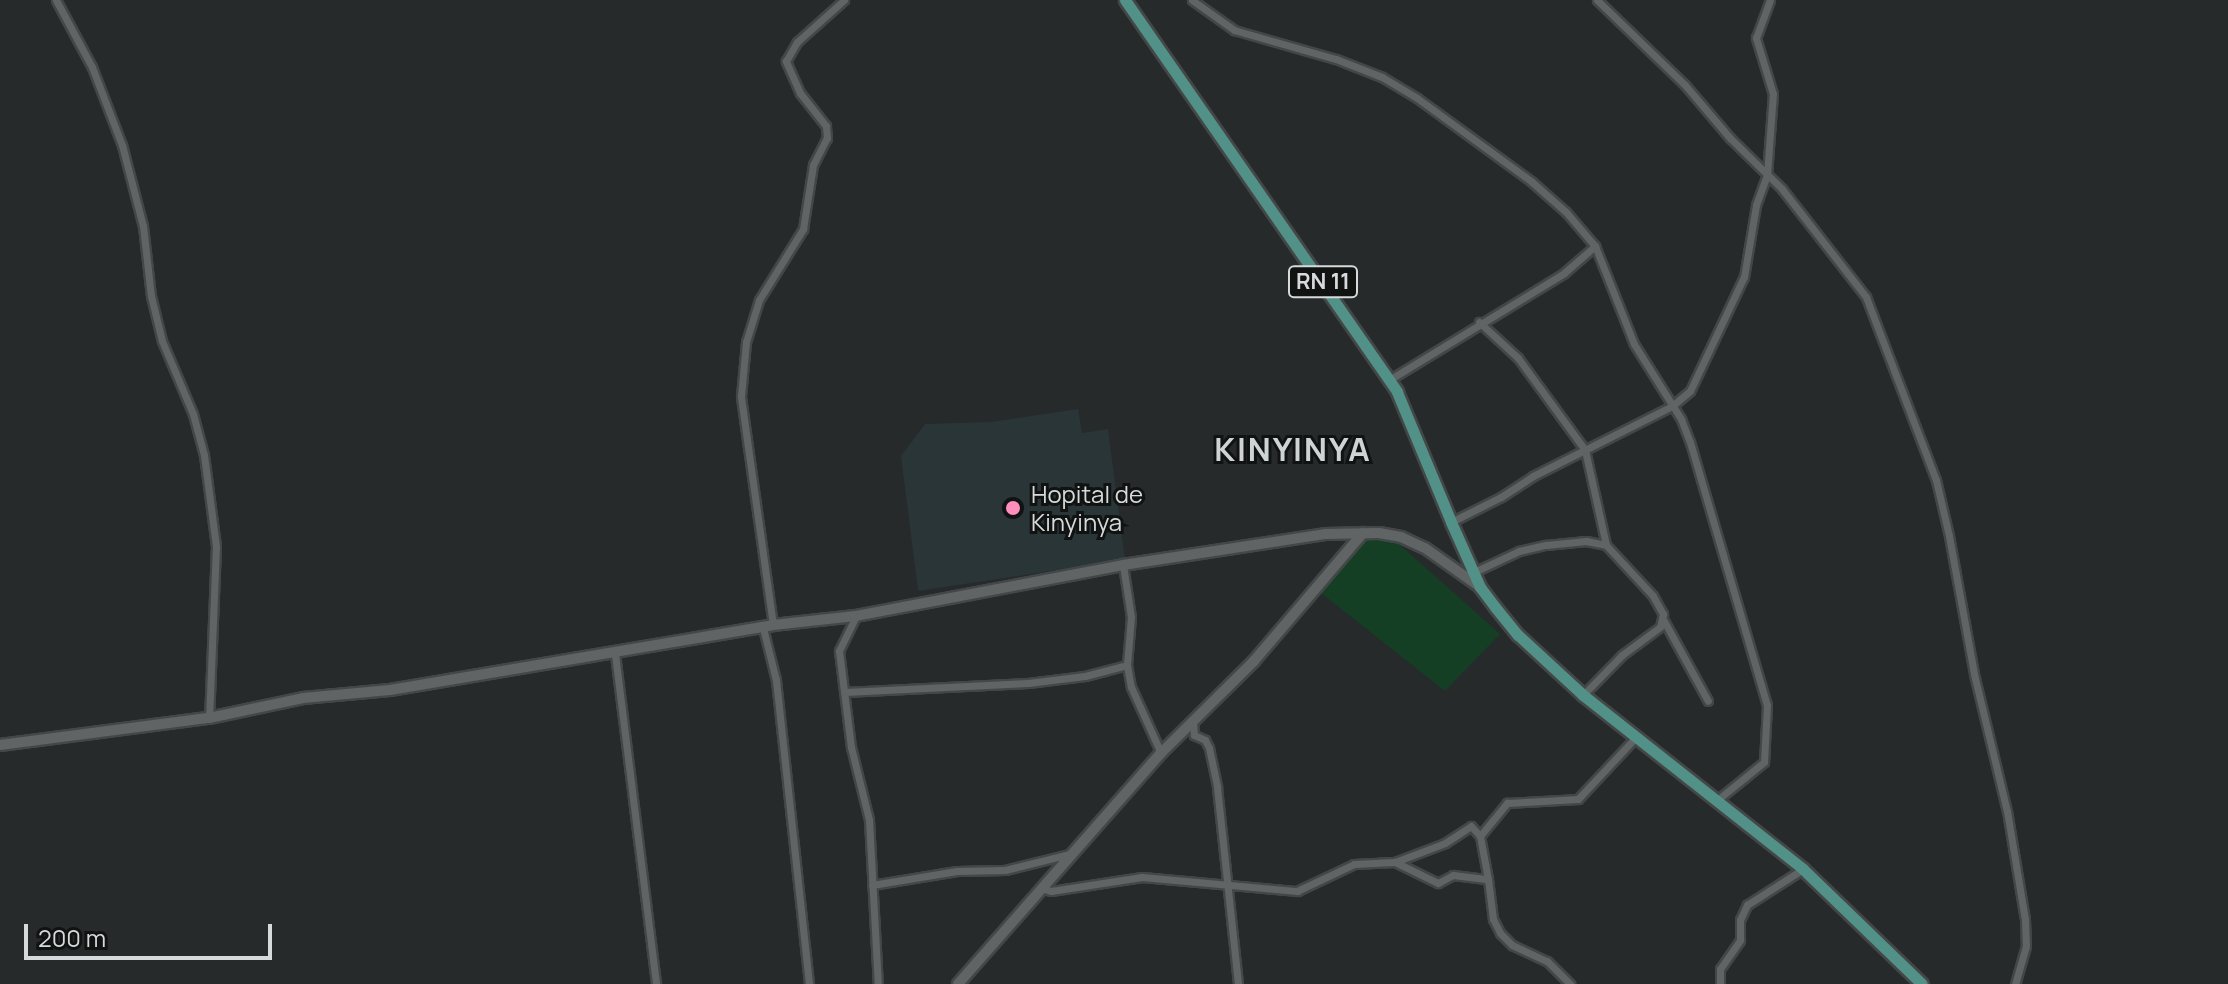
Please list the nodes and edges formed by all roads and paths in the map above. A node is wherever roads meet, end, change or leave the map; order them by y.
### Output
1 (56, 0) edge
2 (844, 0) edge
3 (1125, 0) edge
4 (1192, 0) edge
5 (1597, 0) edge
6 (1770, 0) edge
7 (1767, 175) junction
8 (1595, 246) junction
9 (1479, 322) junction
10 (1389, 380) junction
11 (1672, 406) junction
12 (1585, 450) junction
13 (1451, 522) junction
14 (1363, 533) junction
15 (1606, 545) junction
16 (1123, 565) junction
17 (1474, 572) junction
18 (1480, 587) junction
19 (856, 616) junction
20 (1664, 621) junction
21 (768, 626) junction
22 (615, 654) junction
23 (1127, 665) junction
24 (845, 692) junction
25 (1583, 695) junction
26 (1708, 701) dead end
27 (209, 718) junction
28 (1193, 722) junction
29 (1637, 736) junction
30 (0, 745) edge
31 (1161, 753) junction
32 (1716, 801) junction
33 (1480, 836) junction
34 (1069, 854) junction
35 (1395, 862) junction
36 (1803, 869) junction
37 (1488, 879) junction
38 (872, 885) junction
39 (1227, 886) junction
40 (1040, 887) junction
41 (656, 984) edge
42 (809, 984) edge
43 (878, 984) edge
44 (958, 984) edge
45 (1238, 984) edge
46 (1570, 984) edge
47 (1720, 984) edge
48 (1922, 984) edge
49 (2015, 984) edge

1 - 27 street
2 - 21 street
3 - 10 main road, RN 11
4 - 8 street
5 - 7 street
6 - 7 street
7 - 11 street
7 - 49 street
8 - 9 street
8 - 11 street
9 - 10 street
9 - 12 street
10 - 13 main road, RN 11
11 - 12 street
11 - 32 street
12 - 13 street
12 - 15 street
13 - 17 main road, RN 11
14 - 16 main road
14 - 18 main road
14 - 28 main road
15 - 17 street
15 - 20 street
16 - 19 main road
16 - 23 street
17 - 18 main road, RN 11
18 - 25 main road, RN 11
19 - 21 main road
19 - 24 street
20 - 25 street
20 - 26 street
21 - 22 main road
21 - 42 street
22 - 27 main road
22 - 41 street
23 - 24 street
23 - 31 street
24 - 38 street
25 - 29 main road, RN 11
27 - 30 main road
28 - 31 main road
28 - 39 street
29 - 32 main road, RN 11
29 - 33 street
31 - 34 main road
32 - 36 main road, RN 11
33 - 35 street
33 - 37 street
34 - 38 street
34 - 40 main road
35 - 37 street
35 - 39 street
36 - 47 street
36 - 48 main road, RN 11
37 - 46 street
38 - 43 street
39 - 40 street
39 - 45 street
40 - 44 main road

